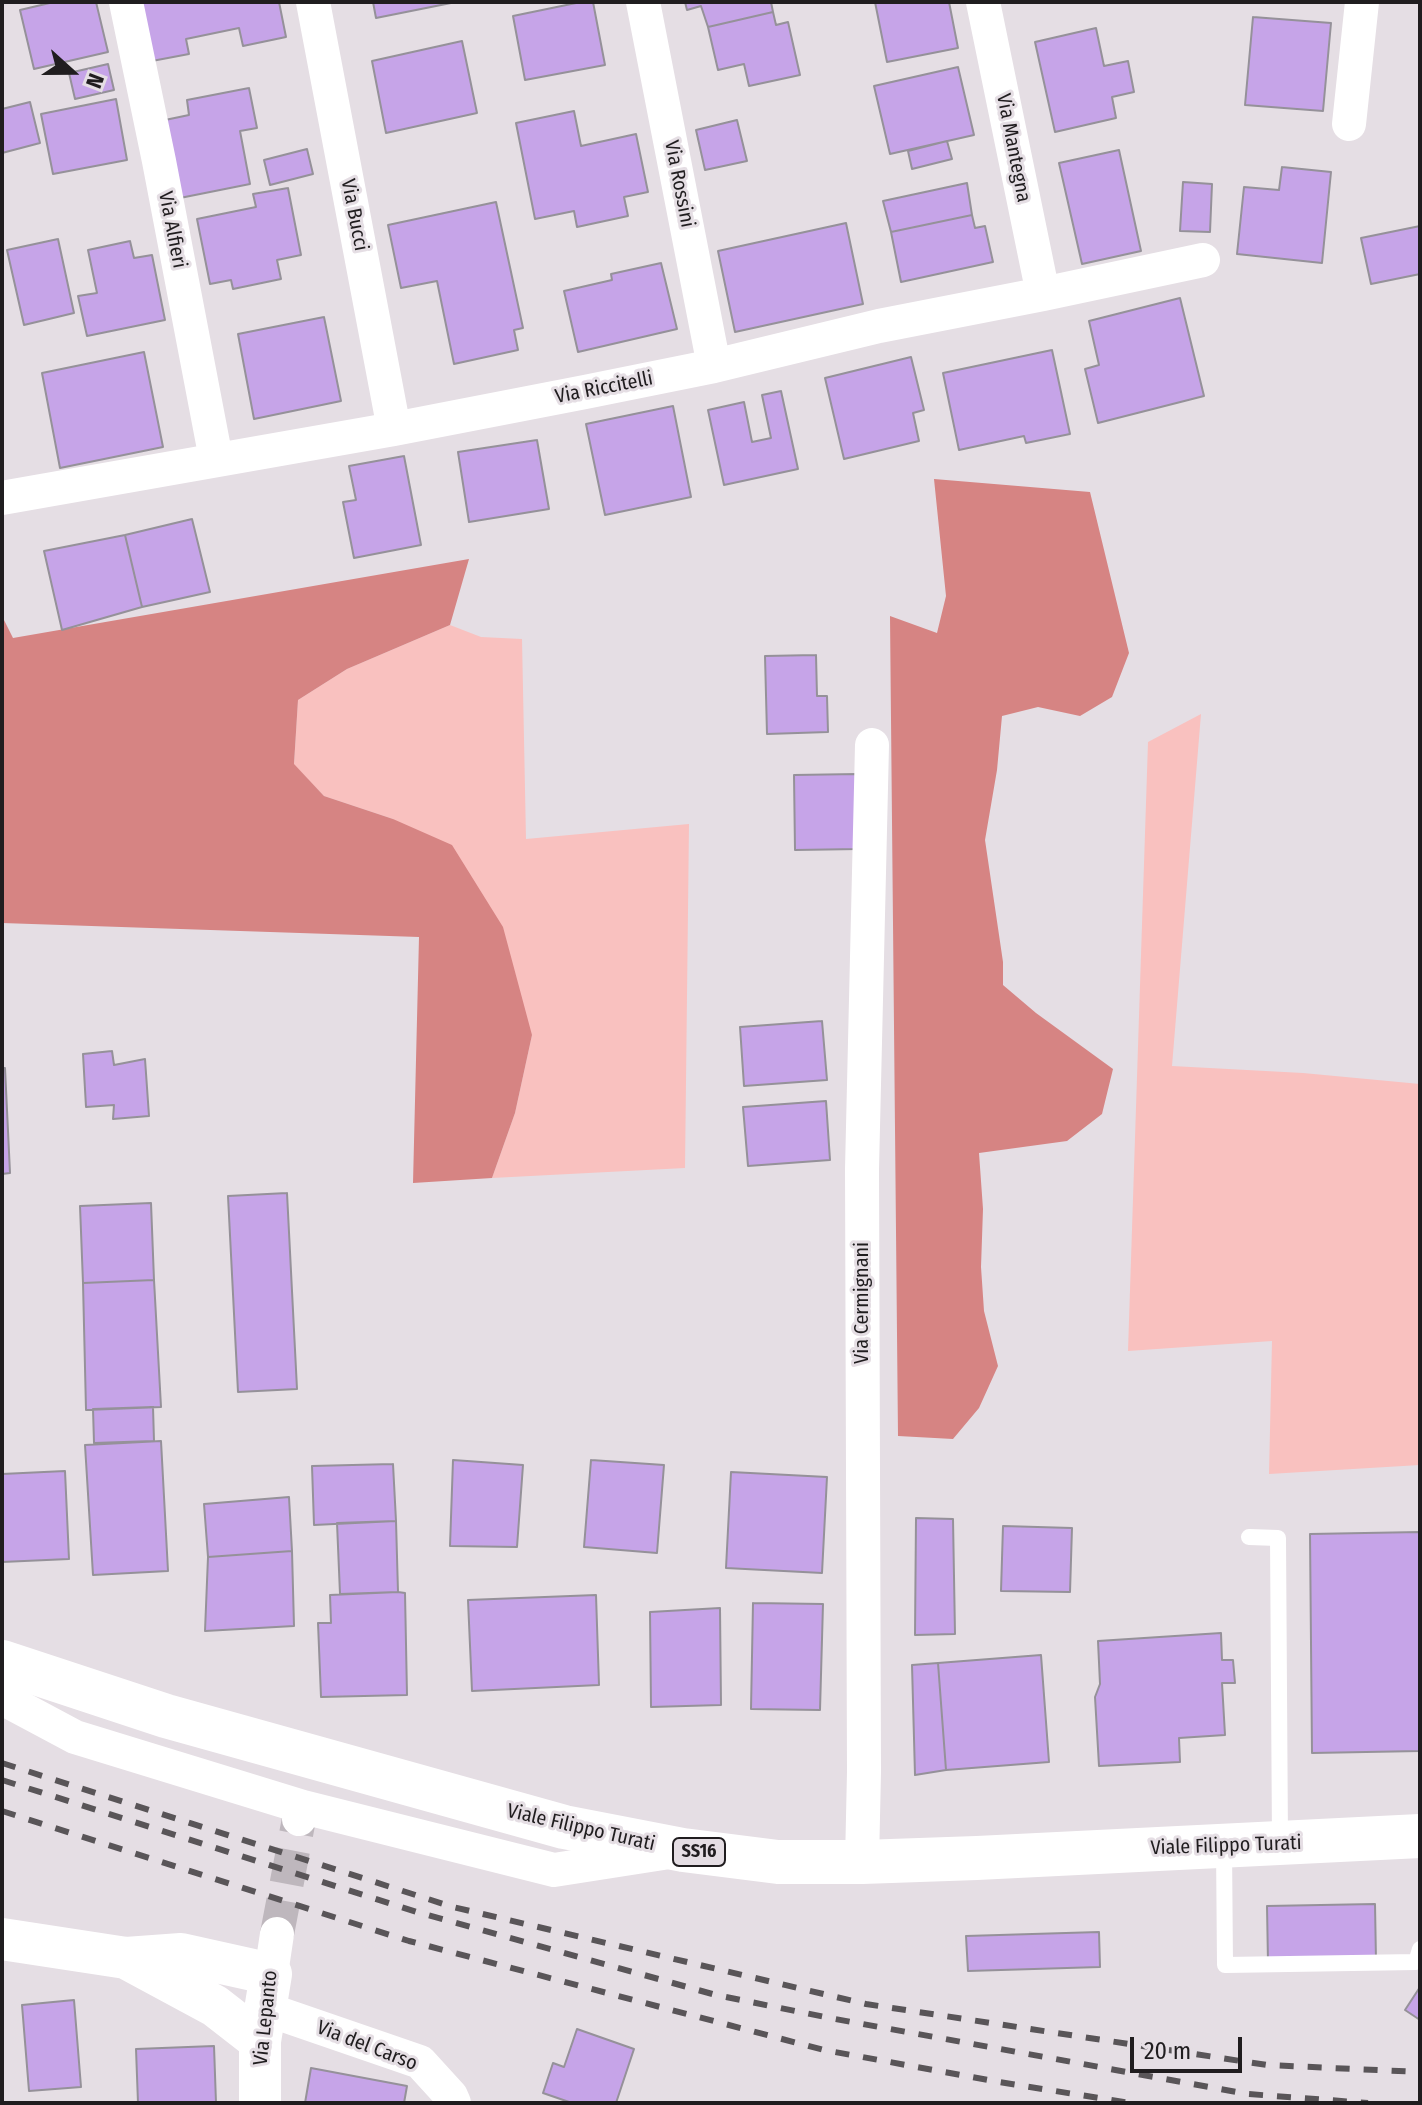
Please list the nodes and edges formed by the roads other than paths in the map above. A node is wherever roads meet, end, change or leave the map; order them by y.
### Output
1 (126, 2) edge
2 (313, 2) edge
3 (643, 2) edge
4 (983, 2) edge
5 (1362, 2) edge
6 (1349, 124) dead end
7 (1203, 260) dead end
8 (1043, 294) junction
9 (714, 366) junction
10 (394, 429) junction
11 (216, 459) junction
12 (2, 498) edge
13 (872, 745) dead end
14 (1249, 1537) dead end
15 (2, 1662) edge
16 (2, 1698) edge
17 (1420, 1836) edge
18 (1280, 1844) junction
19 (1224, 1845) junction
20 (683, 1850) junction
21 (862, 1862) junction
22 (2, 1939) edge
23 (1420, 1949) edge
24 (126, 1958) junction
25 (268, 1989) junction
26 (260, 2103) edge
27 (454, 2103) edge

1 - 11 street, Via Alfieri
2 - 10 street, Via Bucci
3 - 9 street, Via Rossini
4 - 8 street, Via Mantegna
5 - 6 street
7 - 8 street, Via Riccitelli
8 - 9 street, Via Riccitelli
9 - 10 street, Via Riccitelli
10 - 11 street, Via Riccitelli
11 - 12 street, Via Riccitelli
13 - 21 street, Via Cermignani
14 - 18 lane
15 - 20 main road, Viale Filippo Turati / SS16
16 - 20 street
17 - 18 main road, Viale Filippo Turati / SS16
18 - 19 main road, Viale Filippo Turati / SS16
19 - 21 main road, Viale Filippo Turati / SS16
19 - 23 lane
20 - 21 main road, Viale Filippo Turati / SS16
22 - 24 street
24 - 25 street
24 - 25 street
25 - 26 street, Via Lepanto
25 - 27 street, Via del Carso

